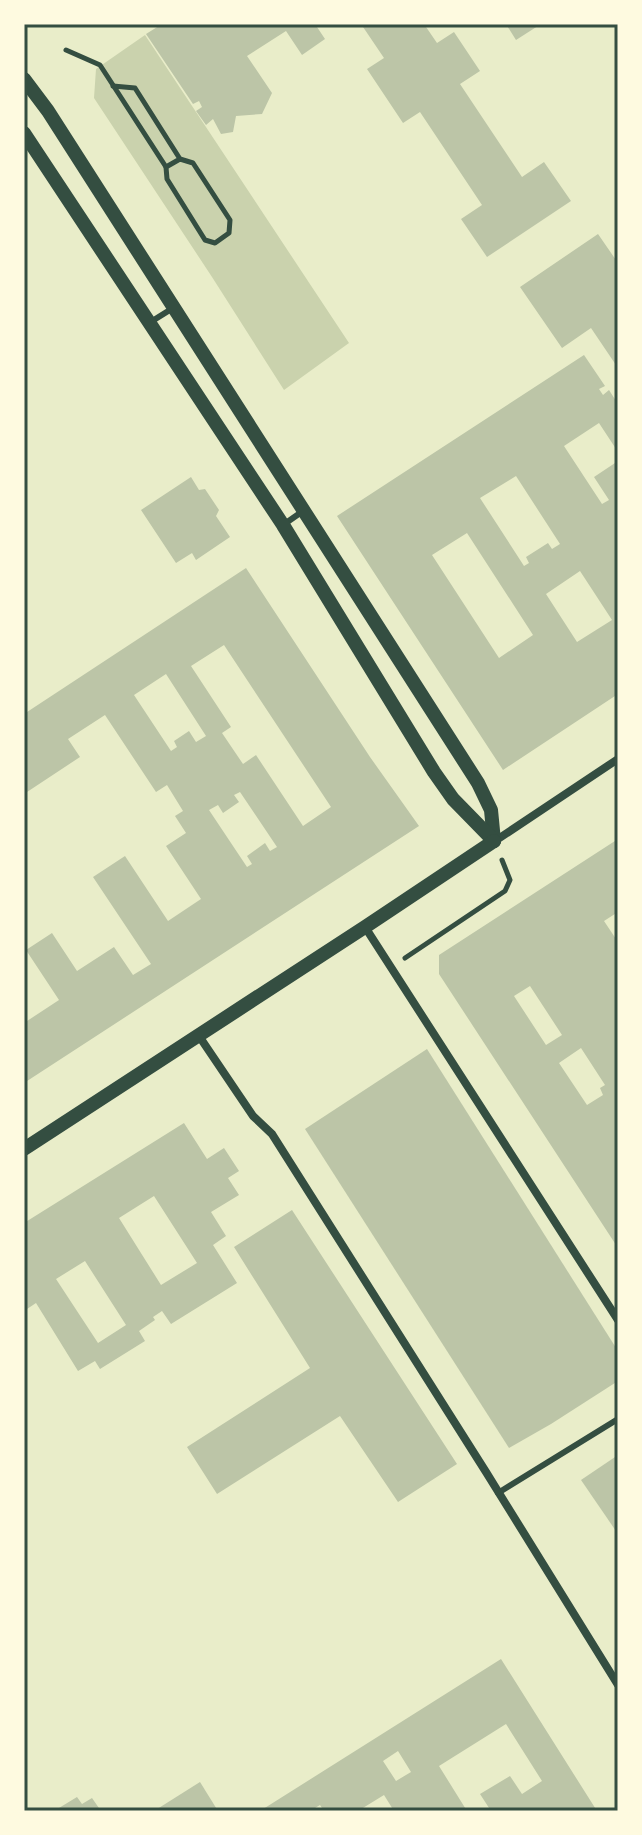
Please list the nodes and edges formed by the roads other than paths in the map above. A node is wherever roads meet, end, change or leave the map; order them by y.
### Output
1 (24, 79) edge
2 (24, 133) edge
3 (174, 308) junction
4 (149, 323) junction
5 (303, 511) junction
6 (283, 525) junction
7 (618, 759) edge
8 (494, 841) junction
9 (365, 927) junction
10 (199, 1036) junction
11 (24, 1149) edge
12 (617, 1315) edge
13 (618, 1419) edge
14 (498, 1493) junction
15 (618, 1685) edge

1 - 3 street
2 - 4 street
3 - 4 lane
3 - 5 street
4 - 6 street
5 - 6 lane
5 - 8 street
6 - 8 street
7 - 8 street
8 - 9 street
9 - 10 street
9 - 12 street
10 - 11 street
10 - 14 street
13 - 14 lane
14 - 15 street

